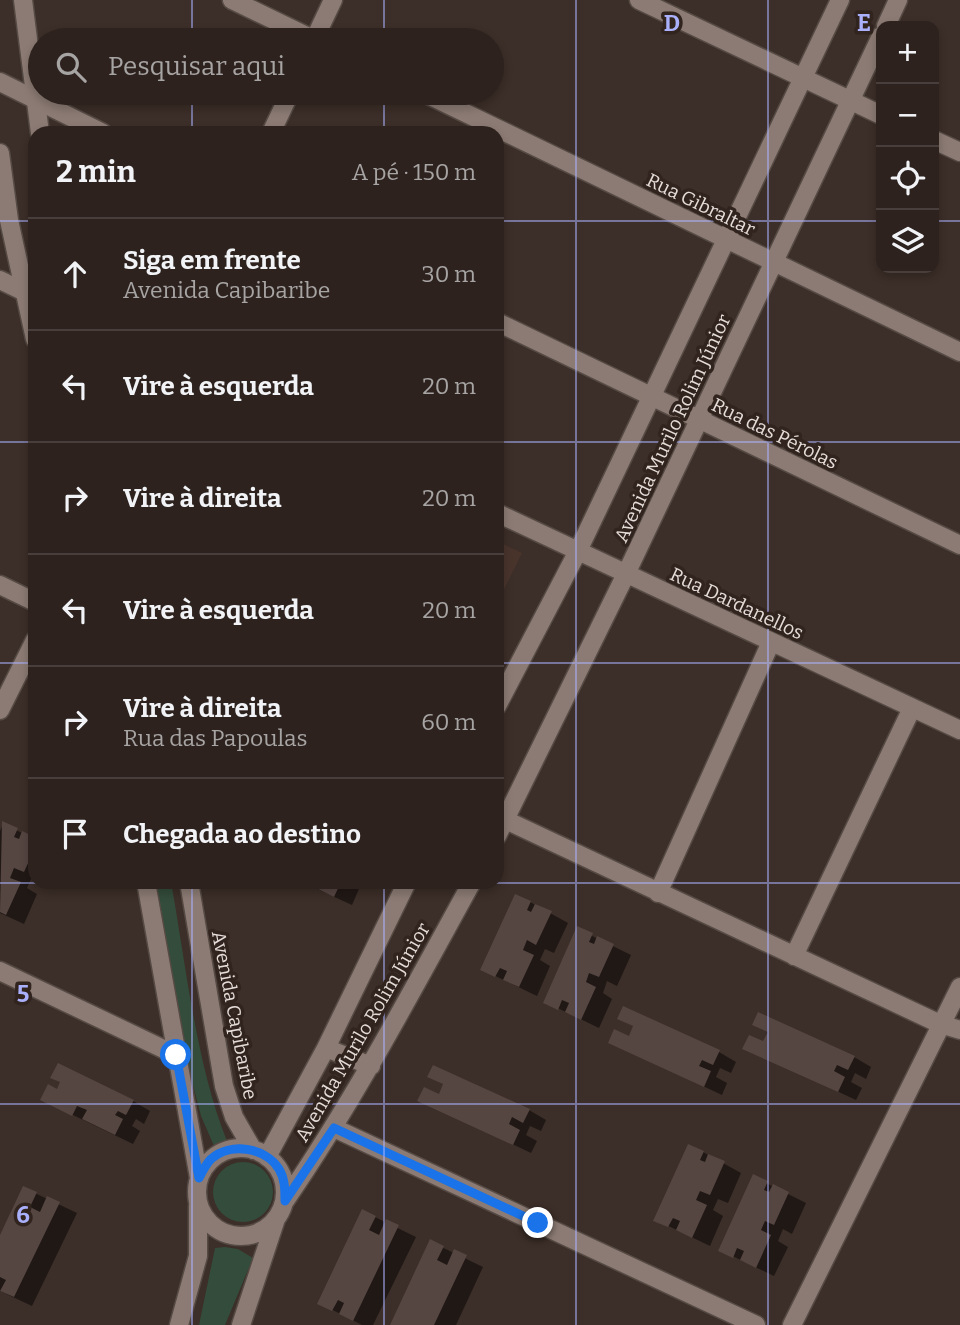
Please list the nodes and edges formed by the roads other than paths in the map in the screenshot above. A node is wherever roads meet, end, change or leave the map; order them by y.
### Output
1 (23, 0) edge
2 (232, 0) edge
3 (333, 0) edge
4 (639, 0) edge
5 (840, 0) edge
6 (898, 0) edge
7 (888, 21) edge
8 (290, 28) edge
9 (320, 28) edge
10 (28, 42) edge
11 (876, 47) edge
12 (803, 78) junction
13 (0, 82) edge
14 (28, 96) edge
15 (851, 100) junction
16 (36, 105) edge
17 (45, 105) edge
18 (284, 105) edge
19 (449, 105) edge
20 (876, 112) edge
21 (39, 126) edge
22 (89, 126) edge
23 (274, 126) edge
24 (492, 126) edge
25 (504, 132) edge
26 (939, 142) edge
27 (960, 152) edge
28 (0, 153) edge
29 (726, 239) junction
30 (774, 262) junction
31 (0, 280) edge
32 (28, 287) edge
33 (28, 293) edge
34 (504, 325) edge
35 (960, 352) edge
36 (652, 397) junction
37 (699, 419) junction
38 (504, 516) edge
39 (960, 545) edge
40 (578, 551) junction
41 (626, 574) junction
42 (0, 585) edge
43 (28, 599) edge
44 (771, 642) junction
45 (28, 654) edge
46 (504, 693) edge
47 (912, 708) junction
48 (0, 710) edge
49 (960, 730) edge
50 (504, 814) edge
51 (504, 826) edge
52 (147, 889) edge
53 (191, 889) edge
54 (404, 889) edge
55 (468, 889) edge
56 (658, 893) junction
57 (794, 956) junction
58 (0, 971) edge
59 (960, 987) edge
60 (940, 1024) junction
61 (960, 1030) edge
62 (326, 1048) junction
63 (176, 1055) junction
64 (371, 1066) junction
65 (334, 1128) junction
66 (260, 1153) junction
67 (199, 1178) junction
68 (285, 1201) junction
69 (198, 1206) junction
70 (276, 1219) junction
71 (179, 1325) edge
72 (241, 1325) edge
73 (756, 1325) edge
74 (792, 1325) edge

1 - 10 street
2 - 8 street
3 - 9 street
4 - 12 street
5 - 12 street, Avenida Murilo Rolim Júnior
6 - 7 street
11 - 15 street, Avenida Murilo Rolim Júnior
12 - 15 street
12 - 29 street, Avenida Murilo Rolim Júnior
13 - 14 street
15 - 20 street
15 - 30 street, Avenida Murilo Rolim Júnior
16 - 21 street
17 - 22 street
18 - 23 street
19 - 24 street, Rua Gibraltar
25 - 29 street, Rua Gibraltar
26 - 27 street
28 - 32 street
29 - 30 street, Rua Gibraltar
29 - 36 street, Avenida Murilo Rolim Júnior
30 - 35 street, Rua Gibraltar
30 - 37 street, Avenida Murilo Rolim Júnior
31 - 33 street
34 - 36 street, Rua das Pérolas
36 - 37 street, Rua das Pérolas
36 - 40 street, Avenida Murilo Rolim Júnior
37 - 39 street, Rua das Pérolas
37 - 41 street, Avenida Murilo Rolim Júnior
38 - 40 street, Rua Dardanellos
40 - 41 street, Rua Dardanellos
40 - 46 street, Avenida Murilo Rolim Júnior
41 - 44 street, Rua Dardanellos
41 - 50 street, Avenida Murilo Rolim Júnior
42 - 43 street
44 - 47 street, Rua Dardanellos
44 - 56 street
45 - 48 street
47 - 49 street, Rua Dardanellos
47 - 57 street
51 - 56 street
52 - 63 street
53 - 66 street, Avenida Capibaribe
54 - 62 street, Avenida Murilo Rolim Júnior
55 - 64 street, Avenida Murilo Rolim Júnior
56 - 57 street
57 - 60 street
58 - 63 street
59 - 60 street
60 - 61 street
60 - 74 street
62 - 64 street
62 - 66 street, Avenida Murilo Rolim Júnior
63 - 67 street
64 - 65 street, Avenida Murilo Rolim Júnior
65 - 68 street, Avenida Murilo Rolim Júnior
65 - 73 street
66 - 67 street
66 - 68 street
67 - 69 street
68 - 70 street
69 - 70 street
69 - 71 street
70 - 72 street

